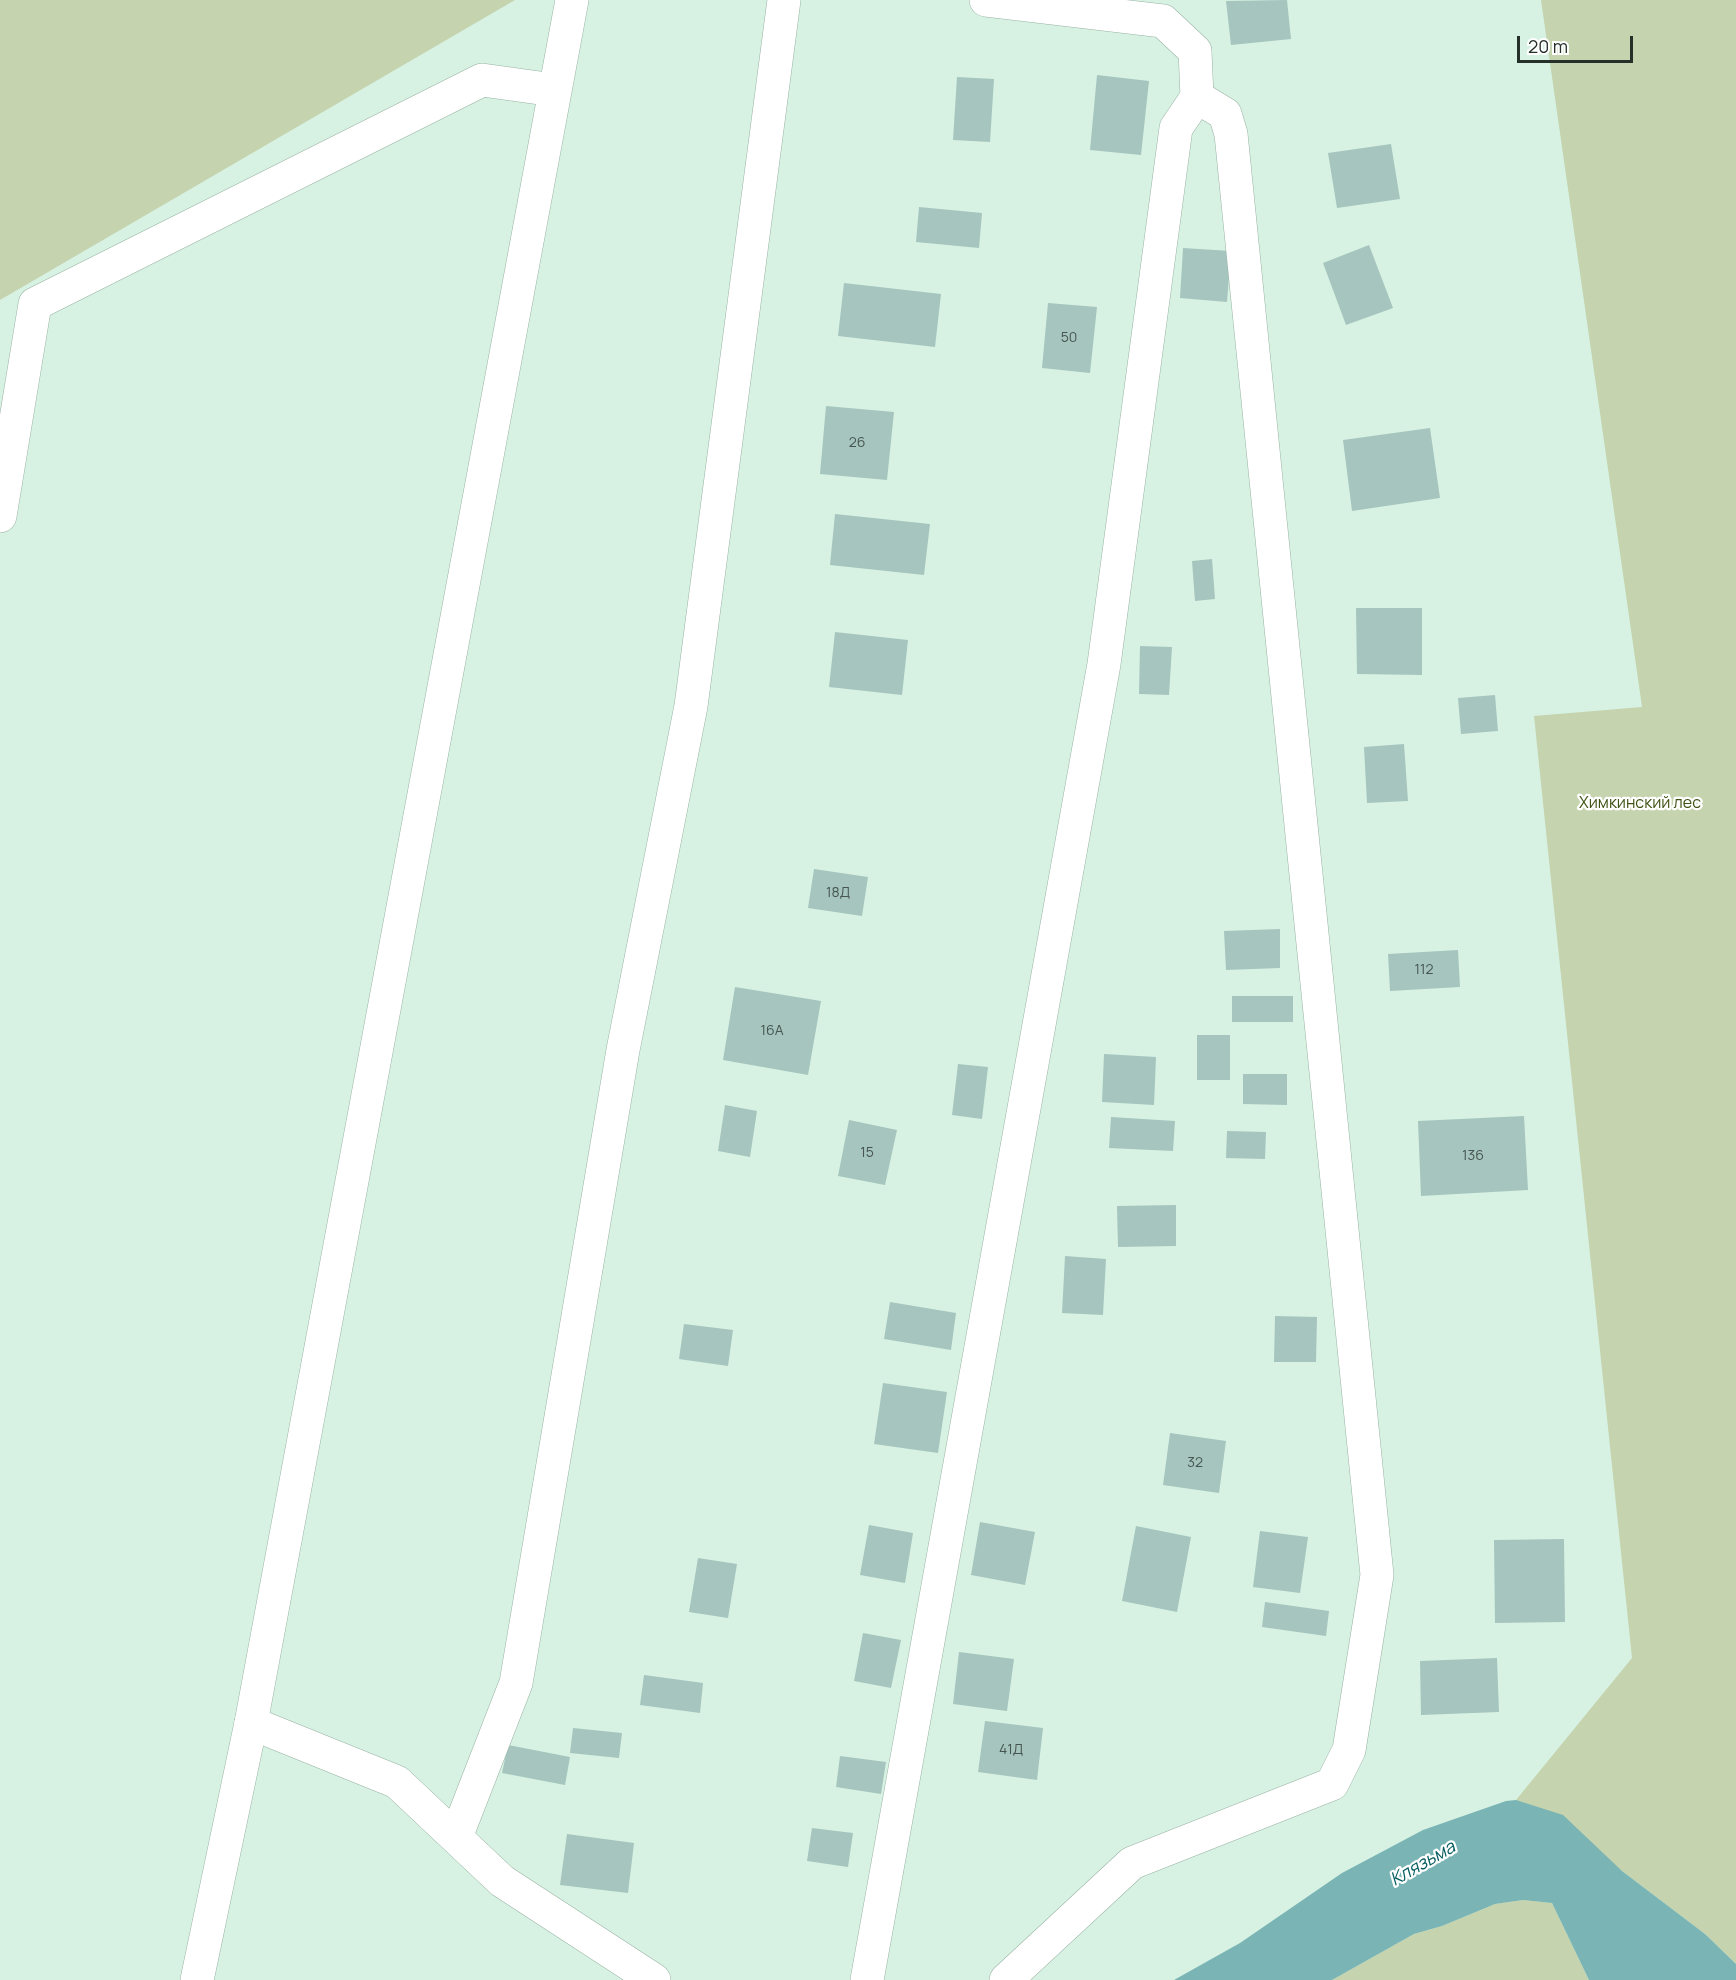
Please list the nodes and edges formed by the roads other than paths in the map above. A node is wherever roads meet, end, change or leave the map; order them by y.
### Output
1 (572, 0) edge
2 (784, 0) edge
3 (986, 0) edge
4 (554, 90) junction
5 (1197, 97) junction
6 (0, 516) edge
7 (251, 1723) junction
8 (456, 1837) junction
9 (197, 1980) edge
10 (654, 1980) edge
11 (867, 1980) edge
12 (1006, 1980) edge

1 - 4 street
2 - 8 street
3 - 5 street
4 - 6 street
4 - 7 street
5 - 11 street
5 - 12 street
7 - 8 street
7 - 9 street
8 - 10 street

